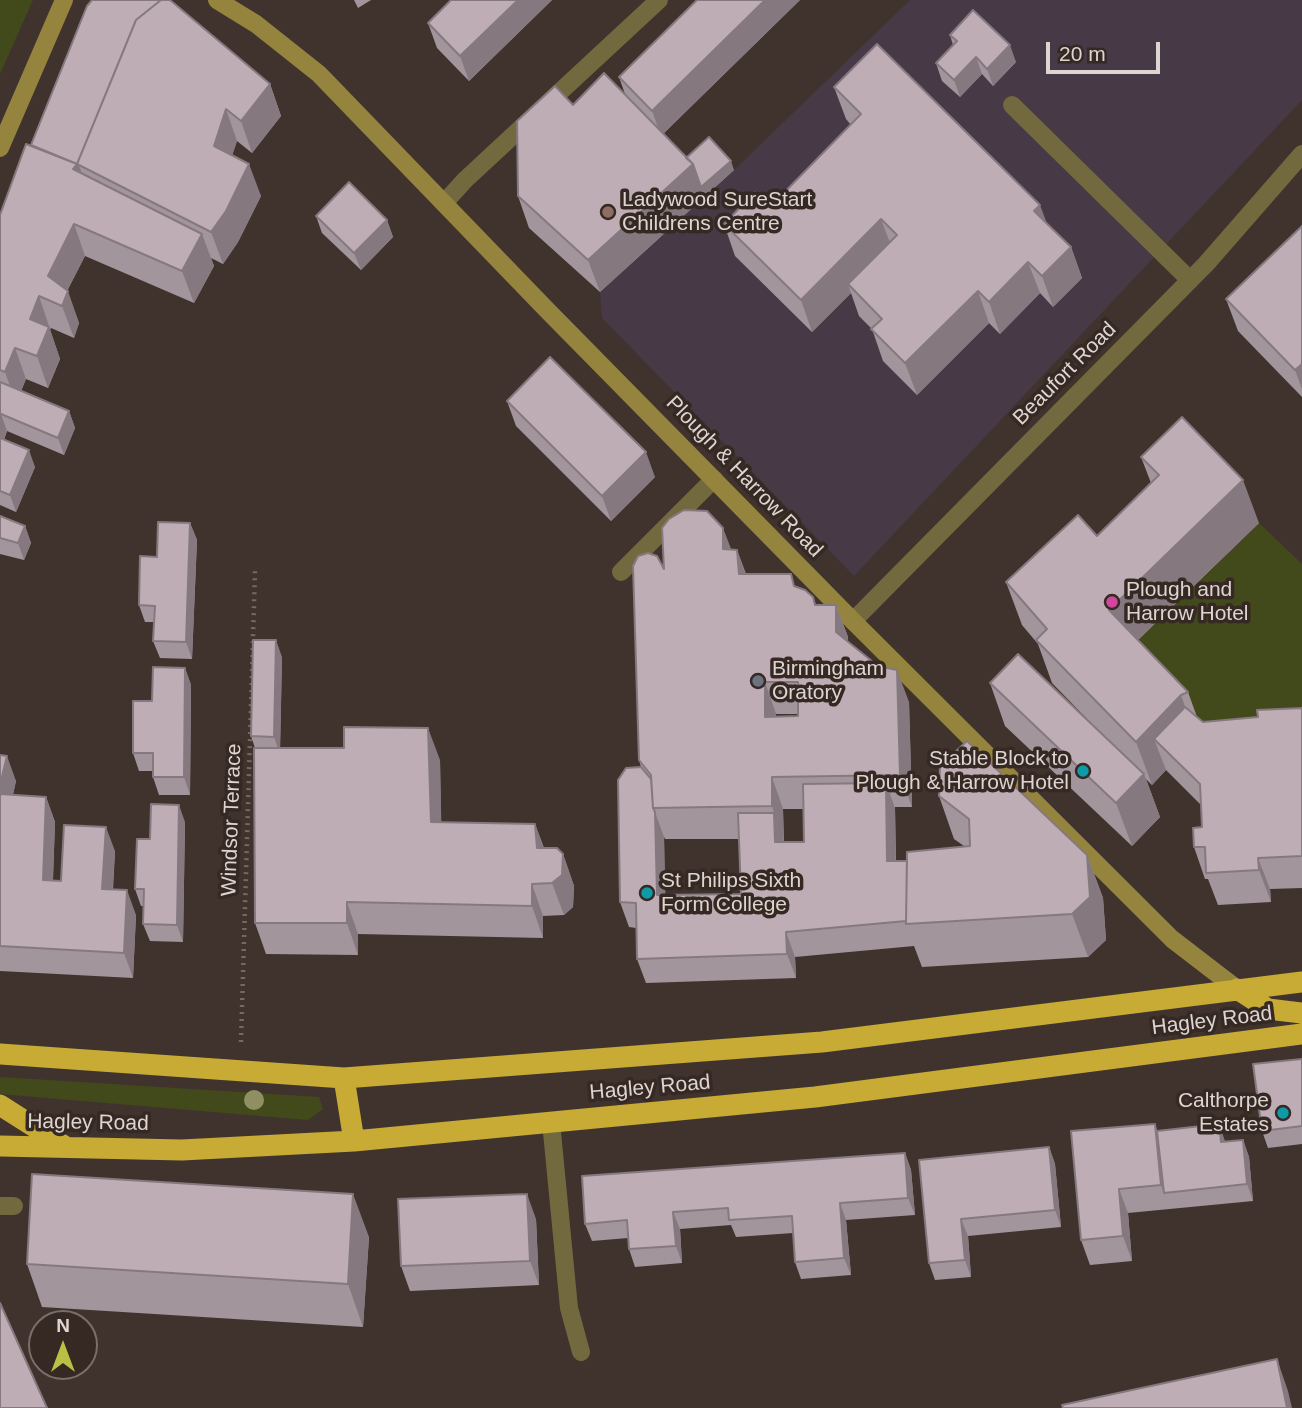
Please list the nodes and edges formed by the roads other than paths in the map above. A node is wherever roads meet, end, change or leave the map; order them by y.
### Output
1 (64, 0) edge
2 (216, 0) edge
3 (659, 0) edge
4 (1012, 104) dead end
5 (0, 148) edge
6 (1302, 154) edge
7 (445, 202) junction
8 (1190, 280) junction
9 (714, 479) junction
10 (621, 572) dead end
11 (853, 621) junction
12 (1302, 982) edge
13 (1237, 989) junction
14 (1268, 1009) junction
15 (1302, 1013) edge
16 (1302, 1034) edge
17 (1252, 1040) junction
18 (0, 1054) edge
19 (344, 1078) junction
20 (0, 1105) edge
21 (551, 1122) junction
22 (354, 1141) junction
23 (0, 1146) edge
24 (68, 1148) junction
25 (581, 1352) dead end

1 - 5 main road
2 - 7 main road, Plough & Harrow Road
3 - 7 street
4 - 8 street
6 - 8 street, Beaufort Road
7 - 9 main road, Plough & Harrow Road
8 - 11 street, Beaufort Road
9 - 10 street
9 - 11 main road, Plough & Harrow Road
11 - 13 main road, Plough & Harrow Road
12 - 13 highway, Hagley Road
13 - 14 highway
13 - 19 highway, Hagley Road
14 - 15 highway
14 - 17 highway
16 - 17 highway, Hagley Road
17 - 21 highway, Hagley Road
18 - 19 highway, Hagley Road
19 - 22 highway
20 - 24 highway
21 - 22 highway, Hagley Road
21 - 25 street
22 - 24 highway, Hagley Road
23 - 24 highway, Hagley Road

